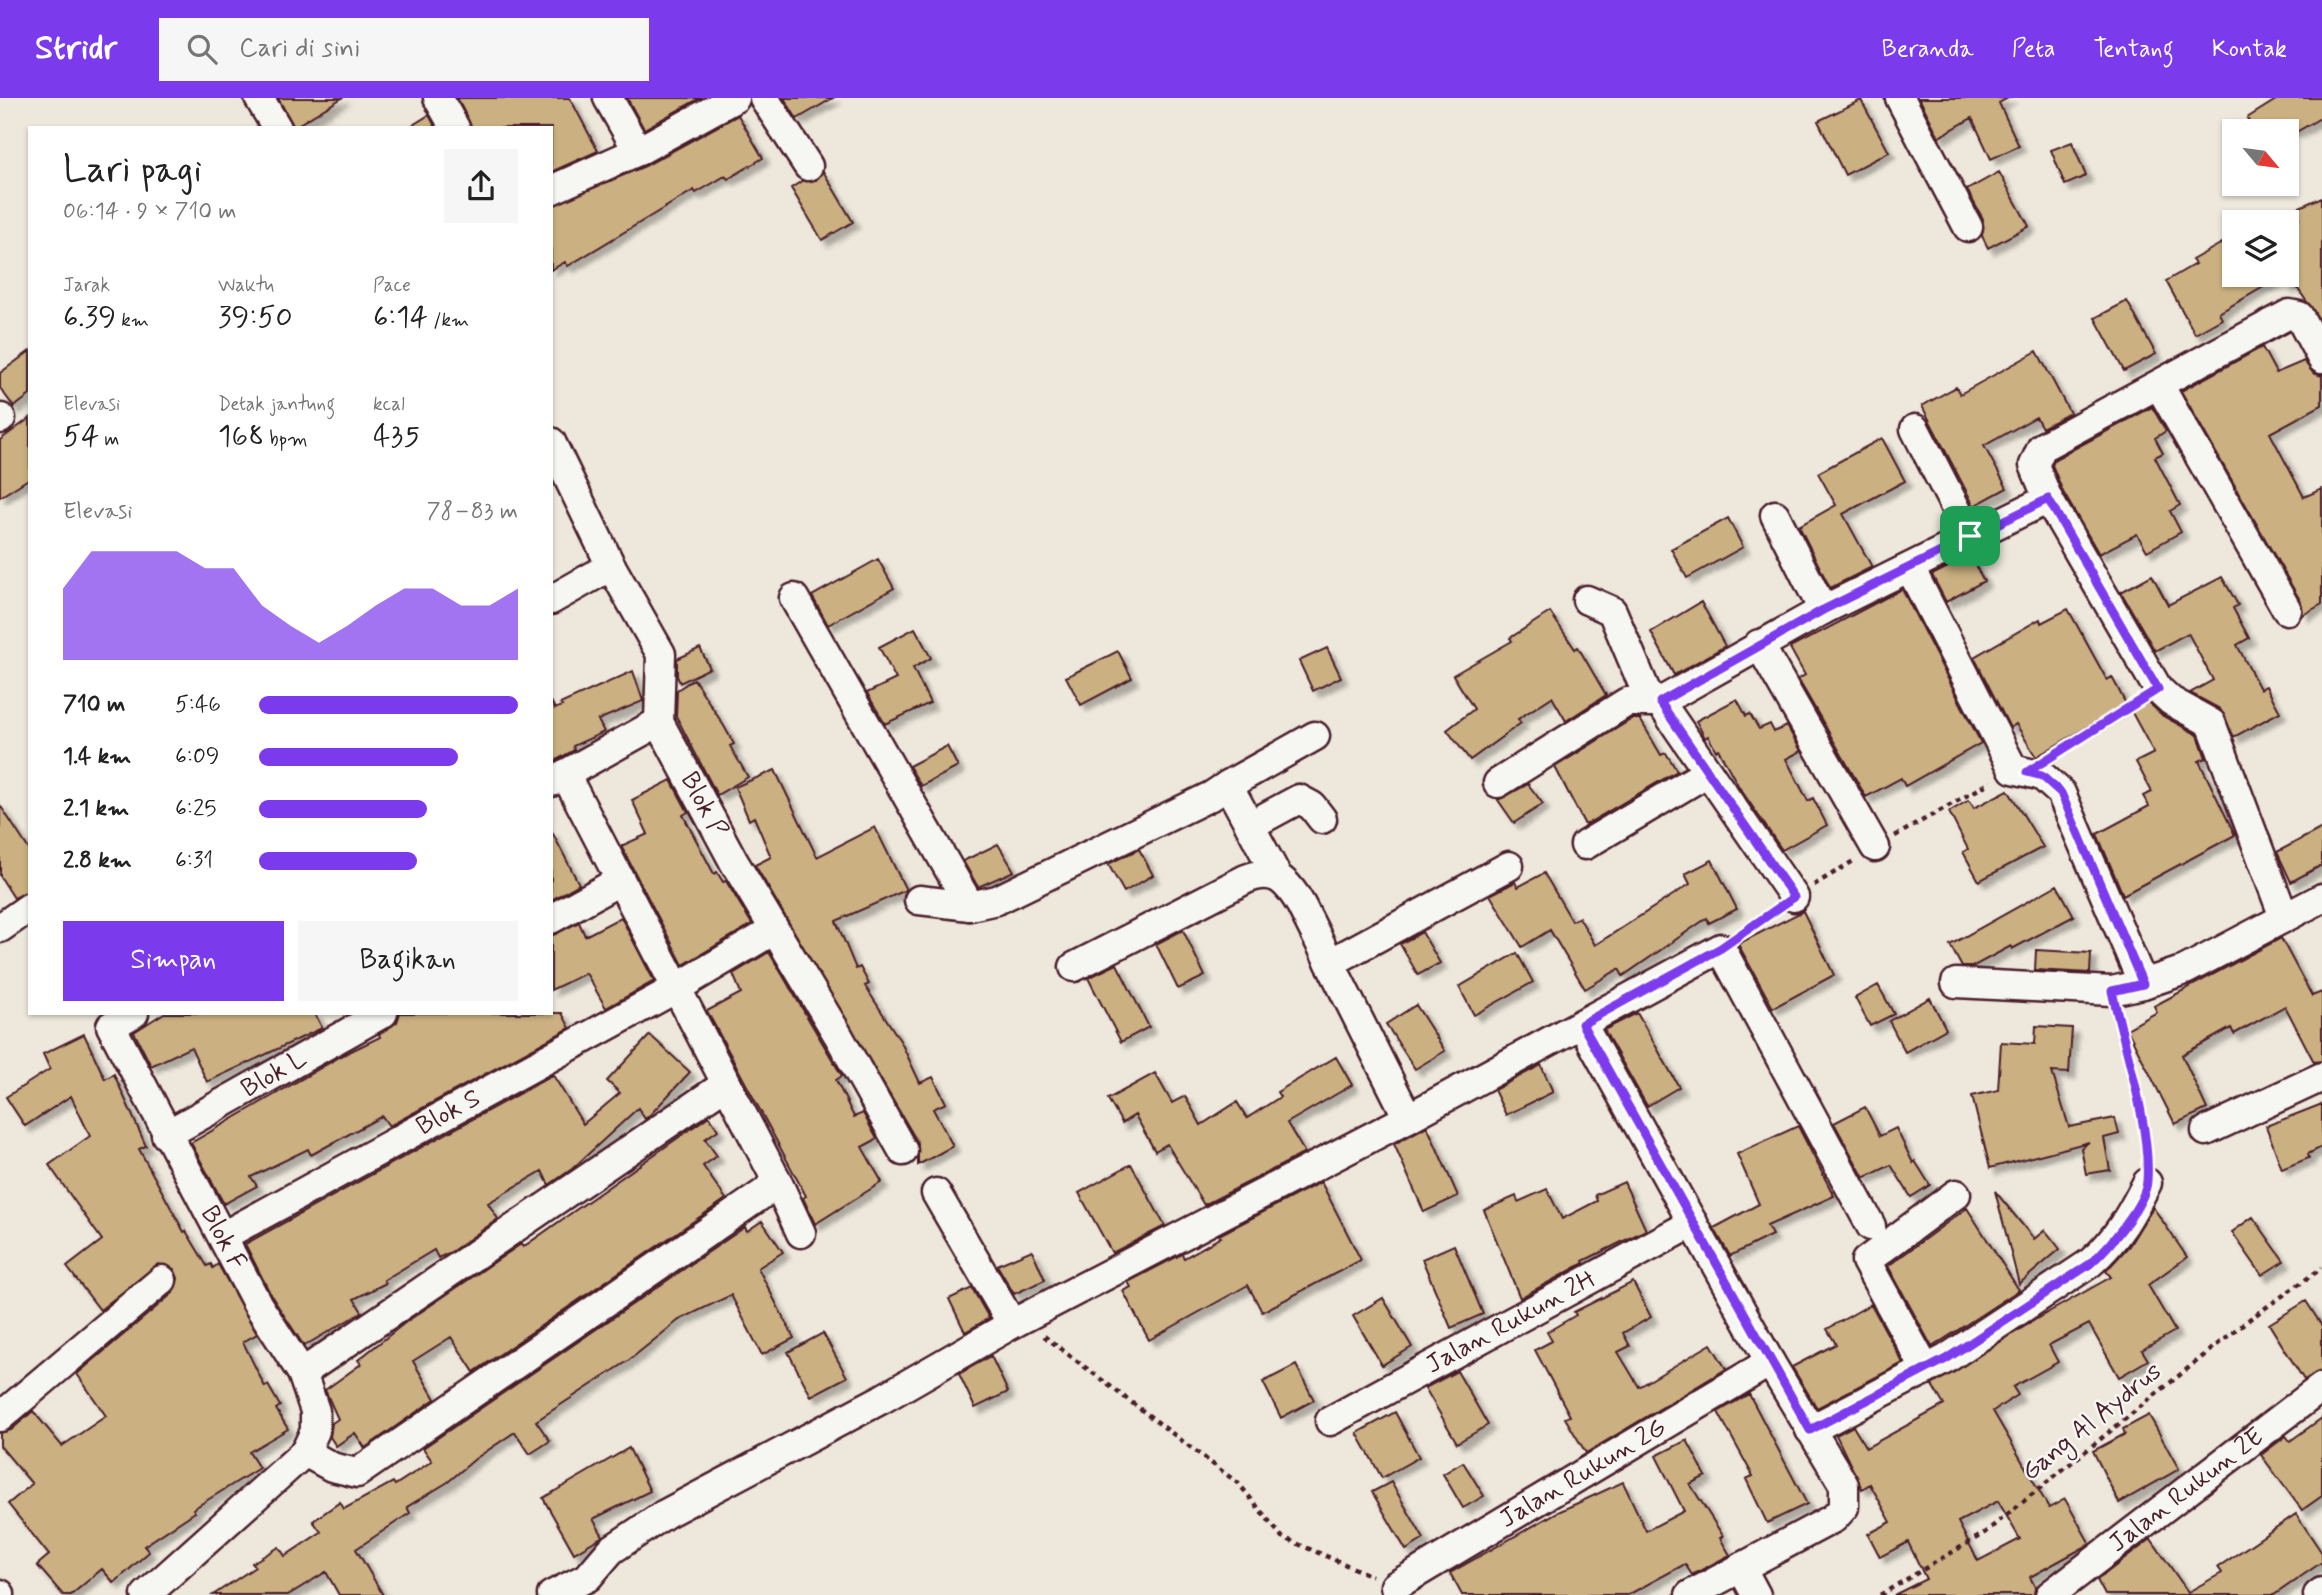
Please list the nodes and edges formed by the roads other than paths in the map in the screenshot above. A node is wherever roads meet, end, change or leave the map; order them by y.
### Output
1 (259, 98) edge
2 (438, 98) edge
3 (608, 98) edge
4 (735, 98) edge
5 (764, 98) edge
6 (1900, 98) edge
7 (276, 126) edge
8 (454, 126) edge
9 (638, 151) junction
10 (808, 166) dead end
11 (553, 189) edge
12 (1968, 227) dead end
13 (2322, 359) edge
14 (2159, 384) junction
15 (1915, 429) dead end
16 (553, 446) edge
17 (2048, 499) junction
18 (1775, 515) dead end
19 (1970, 536) junction
20 (611, 566) junction
21 (1910, 568) junction
22 (793, 598) dead end
23 (553, 599) edge
24 (1587, 600) dead end
25 (1823, 610) junction
26 (2287, 610) dead end
27 (1759, 645) junction
28 (1666, 697) junction
29 (659, 722) junction
30 (1315, 736) dead end
31 (1708, 772) junction
32 (558, 778) edge
33 (1497, 783) dead end
34 (1228, 785) junction
35 (1322, 819) dead end
36 (1251, 825) junction
37 (1585, 845) dead end
38 (1875, 847) road end
39 (1509, 866) dead end
40 (1277, 876) junction
41 (619, 881) junction
42 (1794, 897) road end
43 (2322, 898) edge
44 (919, 900) dead end
45 (970, 906) junction
46 (28, 908) edge
47 (2284, 917) junction
48 (553, 918) edge
49 (0, 928) edge
50 (774, 930) junction
51 (1330, 963) junction
52 (1074, 967) dead end
53 (1956, 983) dead end
54 (2143, 984) junction
55 (675, 989) junction
56 (379, 1015) edge
57 (123, 1020) edge
58 (1582, 1024) junction
59 (2322, 1077) edge
60 (726, 1084) junction
61 (1408, 1118) junction
62 (2206, 1130) dead end
63 (166, 1135) junction
64 (903, 1151) dead end
65 (776, 1179) junction
66 (2147, 1183) road end
67 (936, 1193) dead end
68 (1956, 1194) dead end
69 (1693, 1223) junction
70 (1871, 1226) dead end
71 (801, 1233) dead end
72 (223, 1236) junction
73 (162, 1280) dead end
74 (1017, 1321) junction
75 (1770, 1362) junction
76 (1926, 1370) junction
77 (302, 1373) junction
78 (2322, 1387) edge
79 (0, 1417) edge
80 (1330, 1421) dead end
81 (1810, 1430) junction
82 (305, 1452) junction
83 (1741, 1567) junction
84 (1395, 1586) road end
85 (146, 1595) edge
86 (552, 1595) edge
87 (1690, 1595) edge
88 (1756, 1595) edge
89 (2050, 1595) edge

1 - 7 street
2 - 8 street
3 - 9 street
4 - 9 street
5 - 10 street
6 - 12 street
9 - 11 street
13 - 14 street
14 - 17 street
14 - 26 street
15 - 19 street
16 - 20 street
17 - 19 street
17 - 47 street
18 - 25 street
19 - 21 street
20 - 23 street
20 - 29 street
21 - 25 street
21 - 54 street
22 - 45 street
24 - 28 street
25 - 27 street
27 - 28 street
27 - 38 street
28 - 31 street
28 - 33 street
29 - 32 street
29 - 50 street, Blok P
30 - 34 street
31 - 37 street
31 - 42 street
32 - 41 street
34 - 36 street
34 - 45 street
35 - 36 street
36 - 40 street
39 - 51 street
40 - 51 street
40 - 52 street
41 - 48 street
41 - 55 street
43 - 47 street
44 - 45 street
46 - 49 street
47 - 54 street
50 - 55 street, Blok S
50 - 64 street, Blok P
51 - 61 street
53 - 54 street
55 - 60 street
55 - 72 street, Blok S
56 - 63 street, Blok L
57 - 63 street, Blok F
58 - 61 street
58 - 69 street
58 - 70 street
59 - 62 street
60 - 65 street
60 - 77 street
61 - 74 street
63 - 72 street, Blok F
65 - 71 street
65 - 82 street
66 - 76 street
67 - 74 street
68 - 76 street
69 - 75 street
69 - 80 street, Jalan Rukun 2H
72 - 77 street, Blok F
73 - 79 street
74 - 86 street
75 - 81 street
75 - 84 street, Jalan Rukun 2G
76 - 81 street
77 - 82 street, Blok F
78 - 89 street, Jalan Rukun 2E
81 - 83 street
82 - 85 street
83 - 87 street
83 - 88 street

